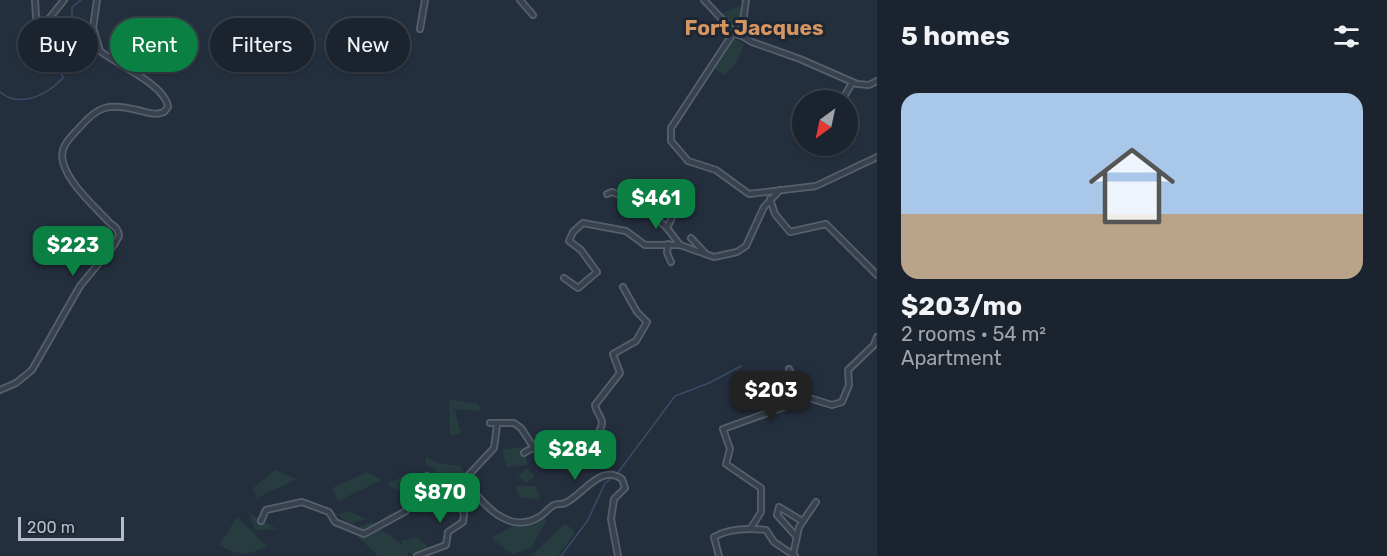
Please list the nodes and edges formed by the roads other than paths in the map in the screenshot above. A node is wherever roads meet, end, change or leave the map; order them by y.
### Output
1 (35, 0) edge
2 (64, 0) edge
3 (96, 0) edge
4 (424, 0) edge
5 (706, 0) edge
6 (746, 0) edge
7 (522, 1) edge
8 (533, 15) dead end
9 (420, 29) dead end
10 (736, 34) junction
11 (877, 81) edge
12 (852, 82) junction
13 (848, 90) edge
14 (877, 157) edge
15 (782, 188) junction
16 (607, 194) dead end
17 (770, 199) junction
18 (674, 213) dead end
19 (667, 228) junction
20 (691, 238) dead end
21 (668, 244) junction
22 (680, 244) junction
23 (708, 256) junction
24 (671, 262) dead end
25 (877, 275) edge
26 (564, 278) dead end
27 (623, 287) dead end
28 (877, 338) edge
29 (789, 369) dead end
30 (0, 390) edge
31 (803, 400) junction
32 (490, 423) dead end
33 (497, 425) junction
34 (534, 448) junction
35 (524, 453) dead end
36 (464, 480) junction
37 (450, 484) junction
38 (816, 502) dead end
39 (261, 521) dead end
40 (802, 521) junction
41 (751, 528) junction
42 (796, 536) junction
43 (794, 555) edge
44 (417, 556) edge
45 (618, 556) edge
46 (719, 556) edge

1 - 2 street
3 - 30 street
4 - 9 street
5 - 10 street
6 - 10 street
7 - 8 street
10 - 12 street
10 - 15 street
11 - 12 street
12 - 13 street
14 - 15 street
15 - 17 street
16 - 19 street
17 - 23 street
17 - 25 street
18 - 19 street
19 - 22 street
20 - 23 street
21 - 22 street
21 - 24 street
21 - 26 street
22 - 23 street
27 - 34 street
28 - 31 street
29 - 31 street
31 - 41 street
32 - 33 street
33 - 34 street
33 - 36 street
34 - 35 street
36 - 37 street
36 - 45 street
37 - 39 street
37 - 44 street
38 - 40 street
40 - 42 street
40 - 42 street
41 - 43 street
41 - 46 street
42 - 43 street

